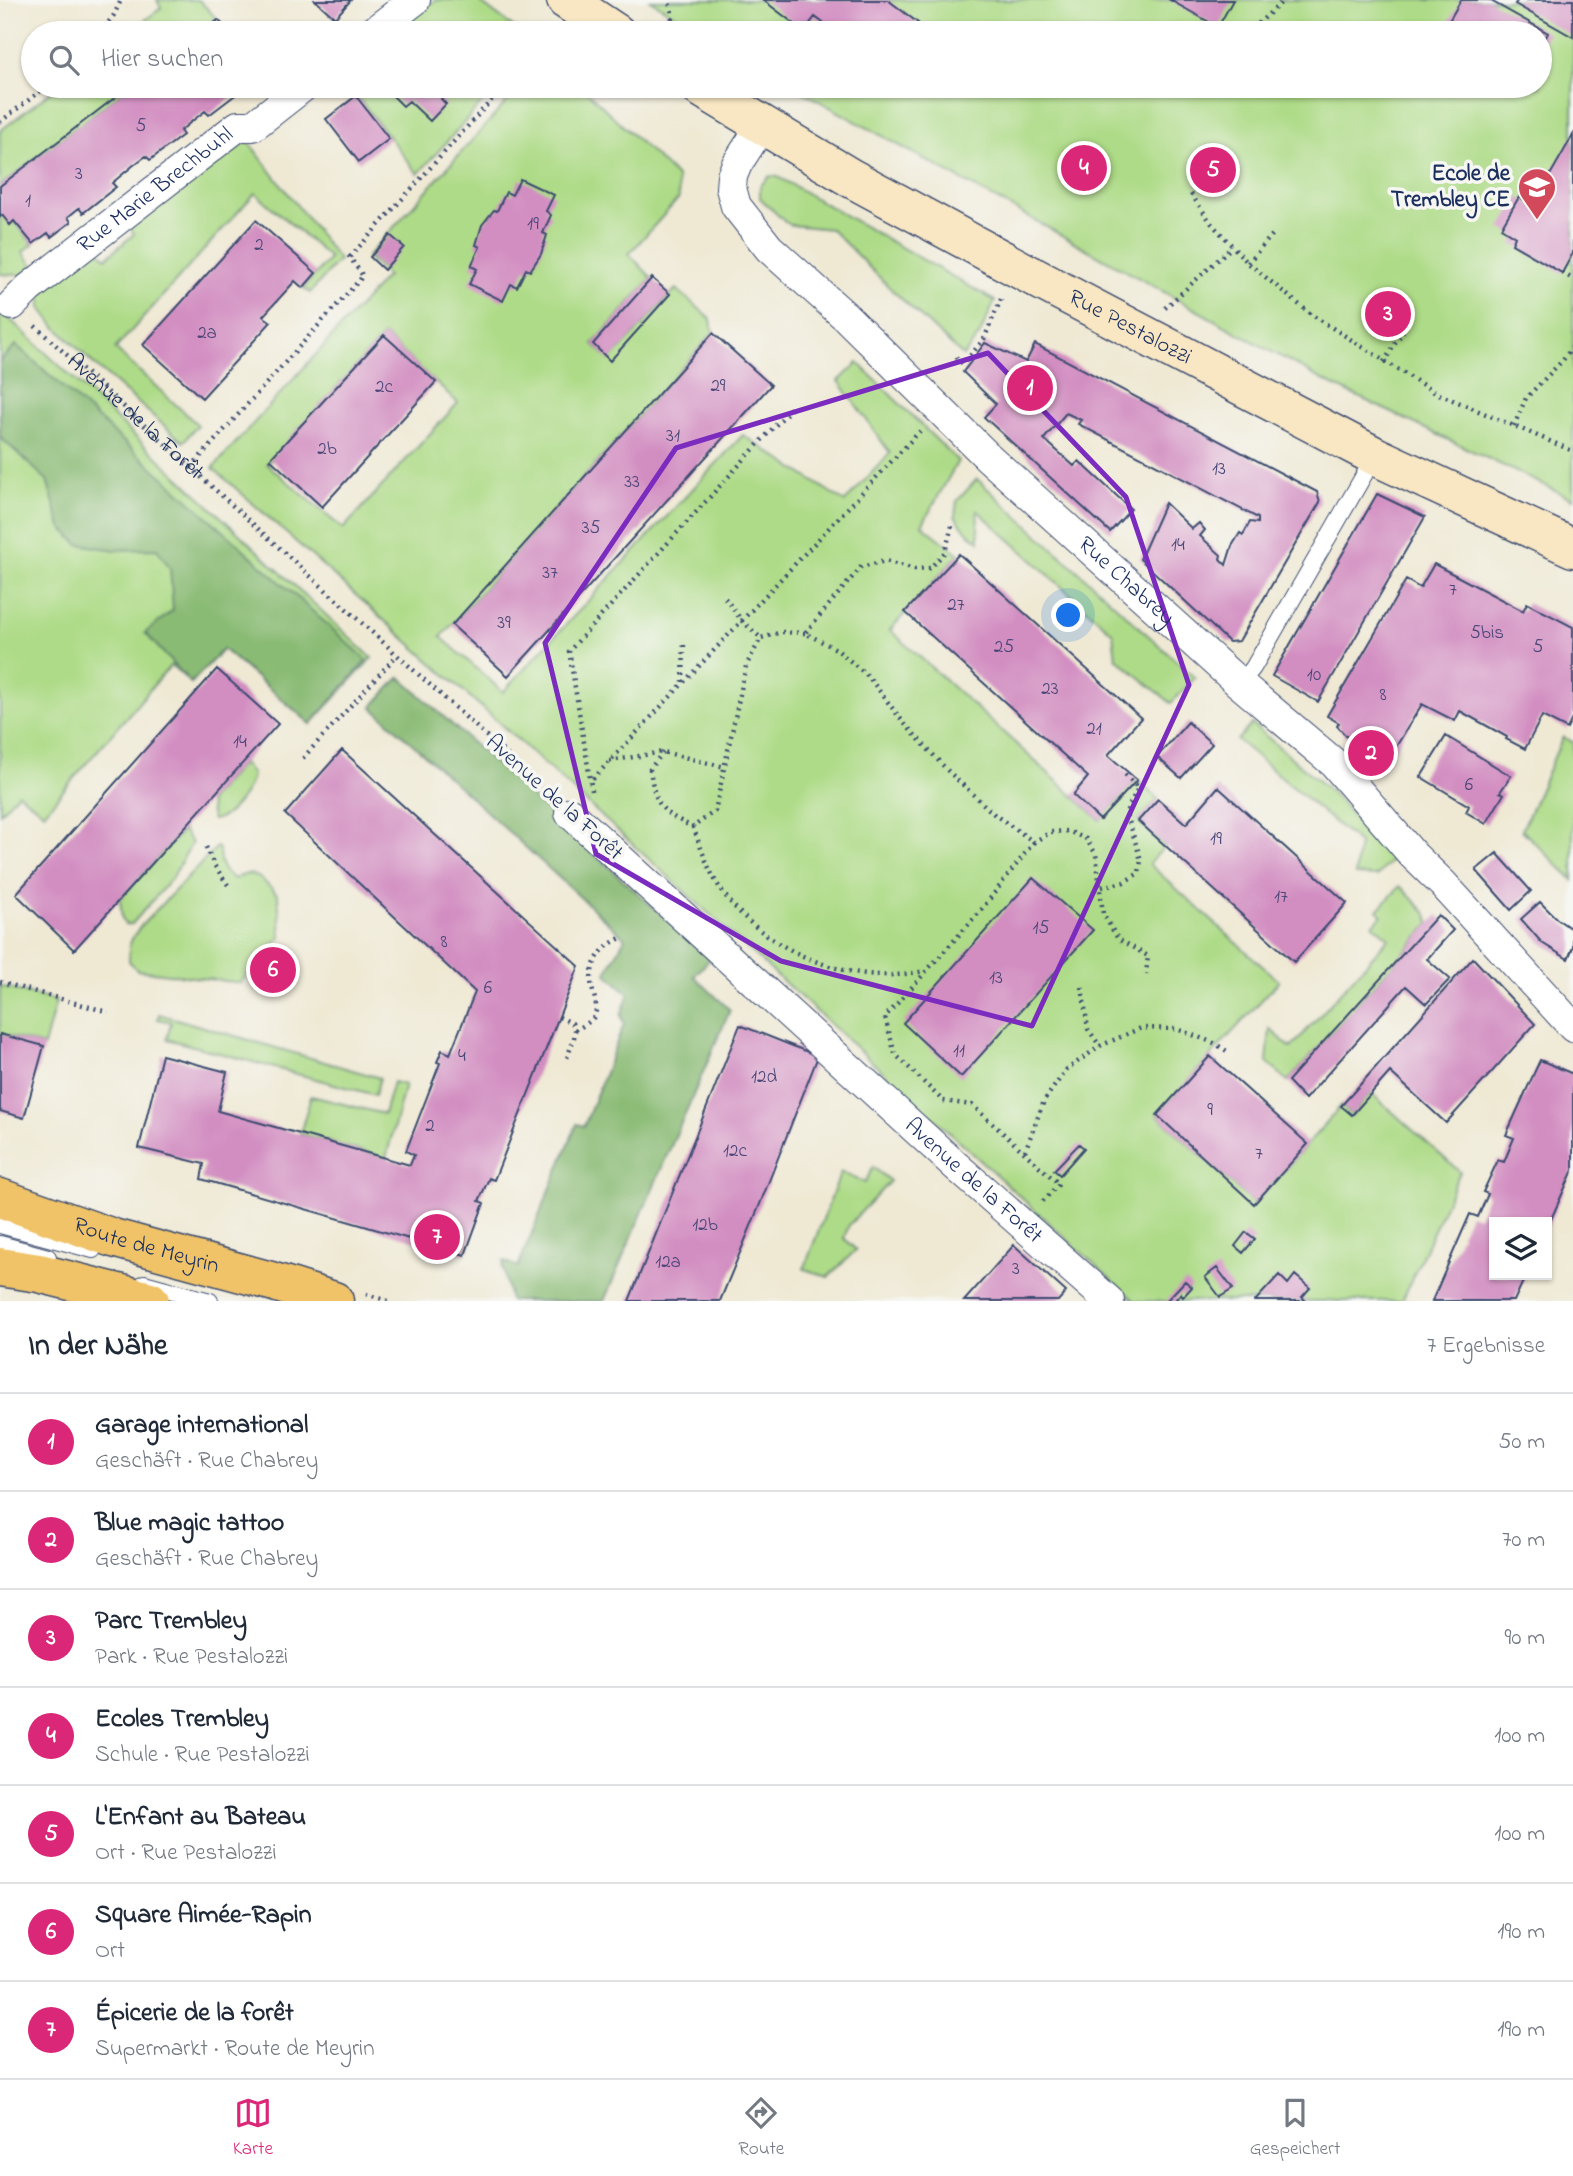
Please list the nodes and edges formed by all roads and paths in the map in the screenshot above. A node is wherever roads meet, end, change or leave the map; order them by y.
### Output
1 (121, 0) edge
2 (415, 0) edge
3 (566, 0) edge
4 (667, 0) edge
5 (1284, 0) edge
6 (109, 21) edge
7 (388, 21) edge
8 (598, 21) edge
9 (671, 21) edge
10 (1259, 21) edge
11 (31, 98) edge
12 (289, 98) edge
13 (493, 98) edge
14 (718, 98) edge
15 (0, 122) edge
16 (762, 125) junction
17 (1191, 194) dead end
18 (1273, 234) dead end
19 (1232, 247) junction
20 (346, 252) dead end
21 (350, 257) junction
22 (1248, 263) junction
23 (1562, 273) dead end
24 (1573, 279) edge
25 (1002, 297) dead end
26 (12, 305) joint
27 (1163, 310) dead end
28 (1404, 331) dead end
29 (1573, 346) edge
30 (956, 357) dead end
31 (1384, 362) junction
32 (794, 405) dead end
33 (1514, 426) junction
34 (919, 432) dead end
35 (1573, 451) edge
36 (1375, 456) junction
37 (191, 467) junction
38 (952, 526) dead end
39 (1573, 548) edge
40 (725, 598) dead end
41 (742, 621) junction
42 (805, 633) junction
43 (761, 638) junction
44 (684, 641) dead end
45 (397, 655) junction
46 (683, 682) junction
47 (1240, 684) junction
48 (663, 752) junction
49 (303, 758) dead end
50 (610, 761) junction
51 (725, 767) junction
52 (1123, 772) dead end
53 (592, 779) junction
54 (577, 819) junction
55 (693, 827) junction
56 (1034, 842) junction
57 (206, 847) dead end
58 (228, 885) dead end
59 (1102, 887) junction
60 (621, 938) dead end
61 (926, 971) junction
62 (1146, 974) dead end
63 (0, 982) edge
64 (1082, 987) dead end
65 (108, 1012) dead end
66 (559, 1017) dead end
67 (1573, 1027) edge
68 (575, 1030) junction
69 (1100, 1045) junction
70 (1230, 1053) dead end
71 (566, 1060) dead end
72 (1025, 1151) junction
73 (0, 1198) edge
74 (0, 1224) edge
75 (1021, 1224) junction
76 (0, 1244) edge
77 (109, 1254) dead end
78 (67, 1262) dead end
79 (0, 1267) edge
80 (140, 1290) edge
81 (210, 1301) edge
82 (334, 1301) edge
83 (1110, 1301) edge

1 - 6 path
2 - 7 street
3 - 8 street
4 - 9 path
5 - 10 path
11 - 15 path
12 - 26 street, Rue Marie Brechbuhl
13 - 21 path
14 - 16 street, Rue Pestalozzi
16 - 36 street, Rue Pestalozzi
16 - 47 street, Rue Chabrey
17 - 19 path
18 - 22 path
19 - 22 path
19 - 27 path
20 - 21 path
21 - 37 path
22 - 31 path
23 - 24 path
25 - 30 path
26 - 37 path, Avenue de la Forêt
28 - 31 path
29 - 33 path
31 - 33 path
32 - 53 path
33 - 35 path
34 - 41 path
36 - 39 street, Rue Pestalozzi
36 - 47 lane
37 - 45 path, Avenue de la Forêt
38 - 42 path
40 - 41 path
41 - 43 path
41 - 46 path
42 - 43 path
42 - 56 path
43 - 51 path
44 - 46 path
45 - 49 path
45 - 54 path, Avenue de la Forêt
46 - 50 path
47 - 67 street, Rue Chabrey
48 - 50 path
48 - 51 path
48 - 55 path
50 - 53 path
51 - 55 path
52 - 59 path
53 - 54 path
54 - 75 street, Avenue de la Forêt
55 - 61 path
56 - 59 path
56 - 61 path
57 - 58 path
59 - 62 path
60 - 68 path
61 - 72 path
63 - 65 path
64 - 69 path
66 - 68 path
68 - 71 path
69 - 70 path
69 - 72 path
72 - 75 path
73 - 82 main road, Route de Meyrin
74 - 77 lane
75 - 83 street, Avenue de la Forêt
76 - 78 lane
79 - 80 main road
80 - 81 lane

